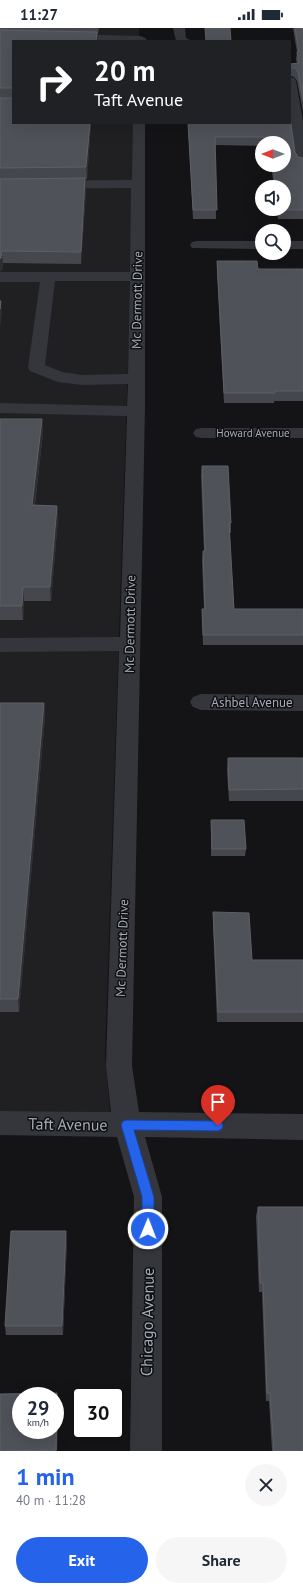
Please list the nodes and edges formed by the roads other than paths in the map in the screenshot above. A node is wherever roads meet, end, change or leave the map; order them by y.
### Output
1 (179, 28) edge
2 (58, 36) edge
3 (142, 36) edge
4 (181, 40) edge
5 (291, 85) edge
6 (296, 107) edge
7 (138, 124) edge
8 (303, 161) edge
9 (138, 184) junction
10 (0, 185) edge
11 (197, 245) dead end
12 (255, 245) edge
13 (291, 245) edge
14 (303, 245) edge
15 (137, 276) junction
16 (0, 277) edge
17 (48, 277) junction
18 (136, 379) junction
19 (0, 408) edge
20 (135, 411) junction
21 (202, 433) dead end
22 (303, 433) edge
23 (130, 644) junction
24 (0, 645) edge
25 (201, 702) dead end
26 (303, 702) edge
27 (0, 1124) edge
28 (127, 1125) junction
29 (303, 1127) edge
30 (146, 1451) edge

1 - 4 street
2 - 3 street
5 - 6 street
6 - 8 street
7 - 9 street, Mc Dermott Drive
9 - 10 street
9 - 15 street, Mc Dermott Drive
11 - 12 street
13 - 14 street
15 - 17 street
15 - 18 street, Mc Dermott Drive
16 - 17 street
17 - 18 street
18 - 20 street, Mc Dermott Drive
19 - 20 street
20 - 23 street, Mc Dermott Drive
21 - 22 street, Howard Avenue
23 - 24 street
23 - 28 street, Mc Dermott Drive
25 - 26 street, Ashbel Avenue
27 - 28 street, Taft Avenue
28 - 29 street, Taft Avenue
28 - 30 street, Chicago Avenue

